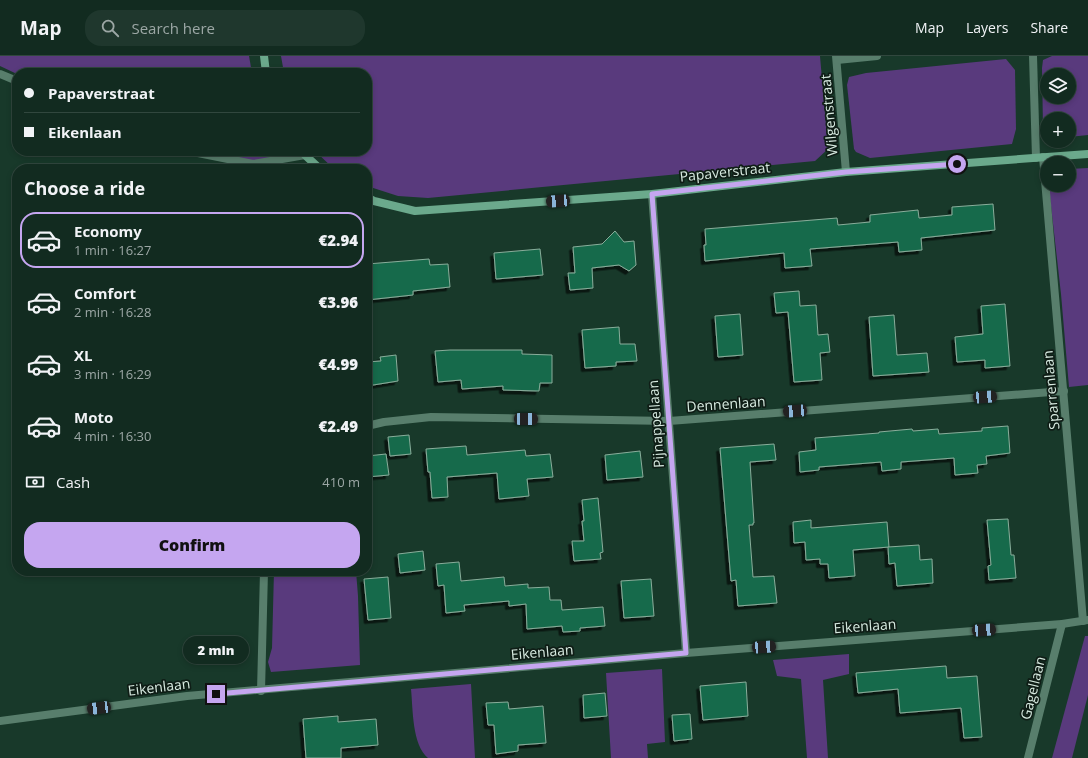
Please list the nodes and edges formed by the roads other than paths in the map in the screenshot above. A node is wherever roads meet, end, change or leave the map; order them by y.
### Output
1 (264, 56) edge
2 (877, 56) edge
3 (1033, 56) edge
4 (837, 58) edge
5 (265, 68) edge
6 (0, 74) edge
7 (12, 79) edge
8 (1088, 154) edge
9 (213, 156) edge
10 (289, 156) edge
11 (306, 156) edge
12 (1039, 158) junction
13 (252, 164) edge
14 (252, 164) edge
15 (315, 164) edge
16 (846, 172) junction
17 (652, 194) junction
18 (372, 199) edge
19 (1064, 391) junction
20 (669, 421) junction
21 (372, 425) edge
22 (264, 576) edge
23 (1086, 620) edge
24 (1062, 624) junction
25 (686, 653) junction
26 (261, 690) junction
27 (0, 721) edge
28 (1028, 758) edge

1 - 5 street
2 - 4 street
3 - 12 street, Sparrenlaan
4 - 16 street, Wilgenstraat
6 - 7 street
8 - 12 street, Papaverstraat
9 - 14 street
10 - 13 street
11 - 15 street
12 - 16 street, Papaverstraat
12 - 19 street, Sparrenlaan
16 - 17 street, Papaverstraat
17 - 18 street, Papaverstraat
17 - 20 street, Pijnappellaan
19 - 20 street, Dennenlaan
19 - 23 street, Sparrenlaan
20 - 21 street, Dennenlaan
20 - 25 street, Pijnappellaan
22 - 26 street
23 - 24 street, Eikenlaan
24 - 25 street, Eikenlaan
24 - 28 street, Gagellaan
25 - 26 street, Eikenlaan
26 - 27 street, Eikenlaan

